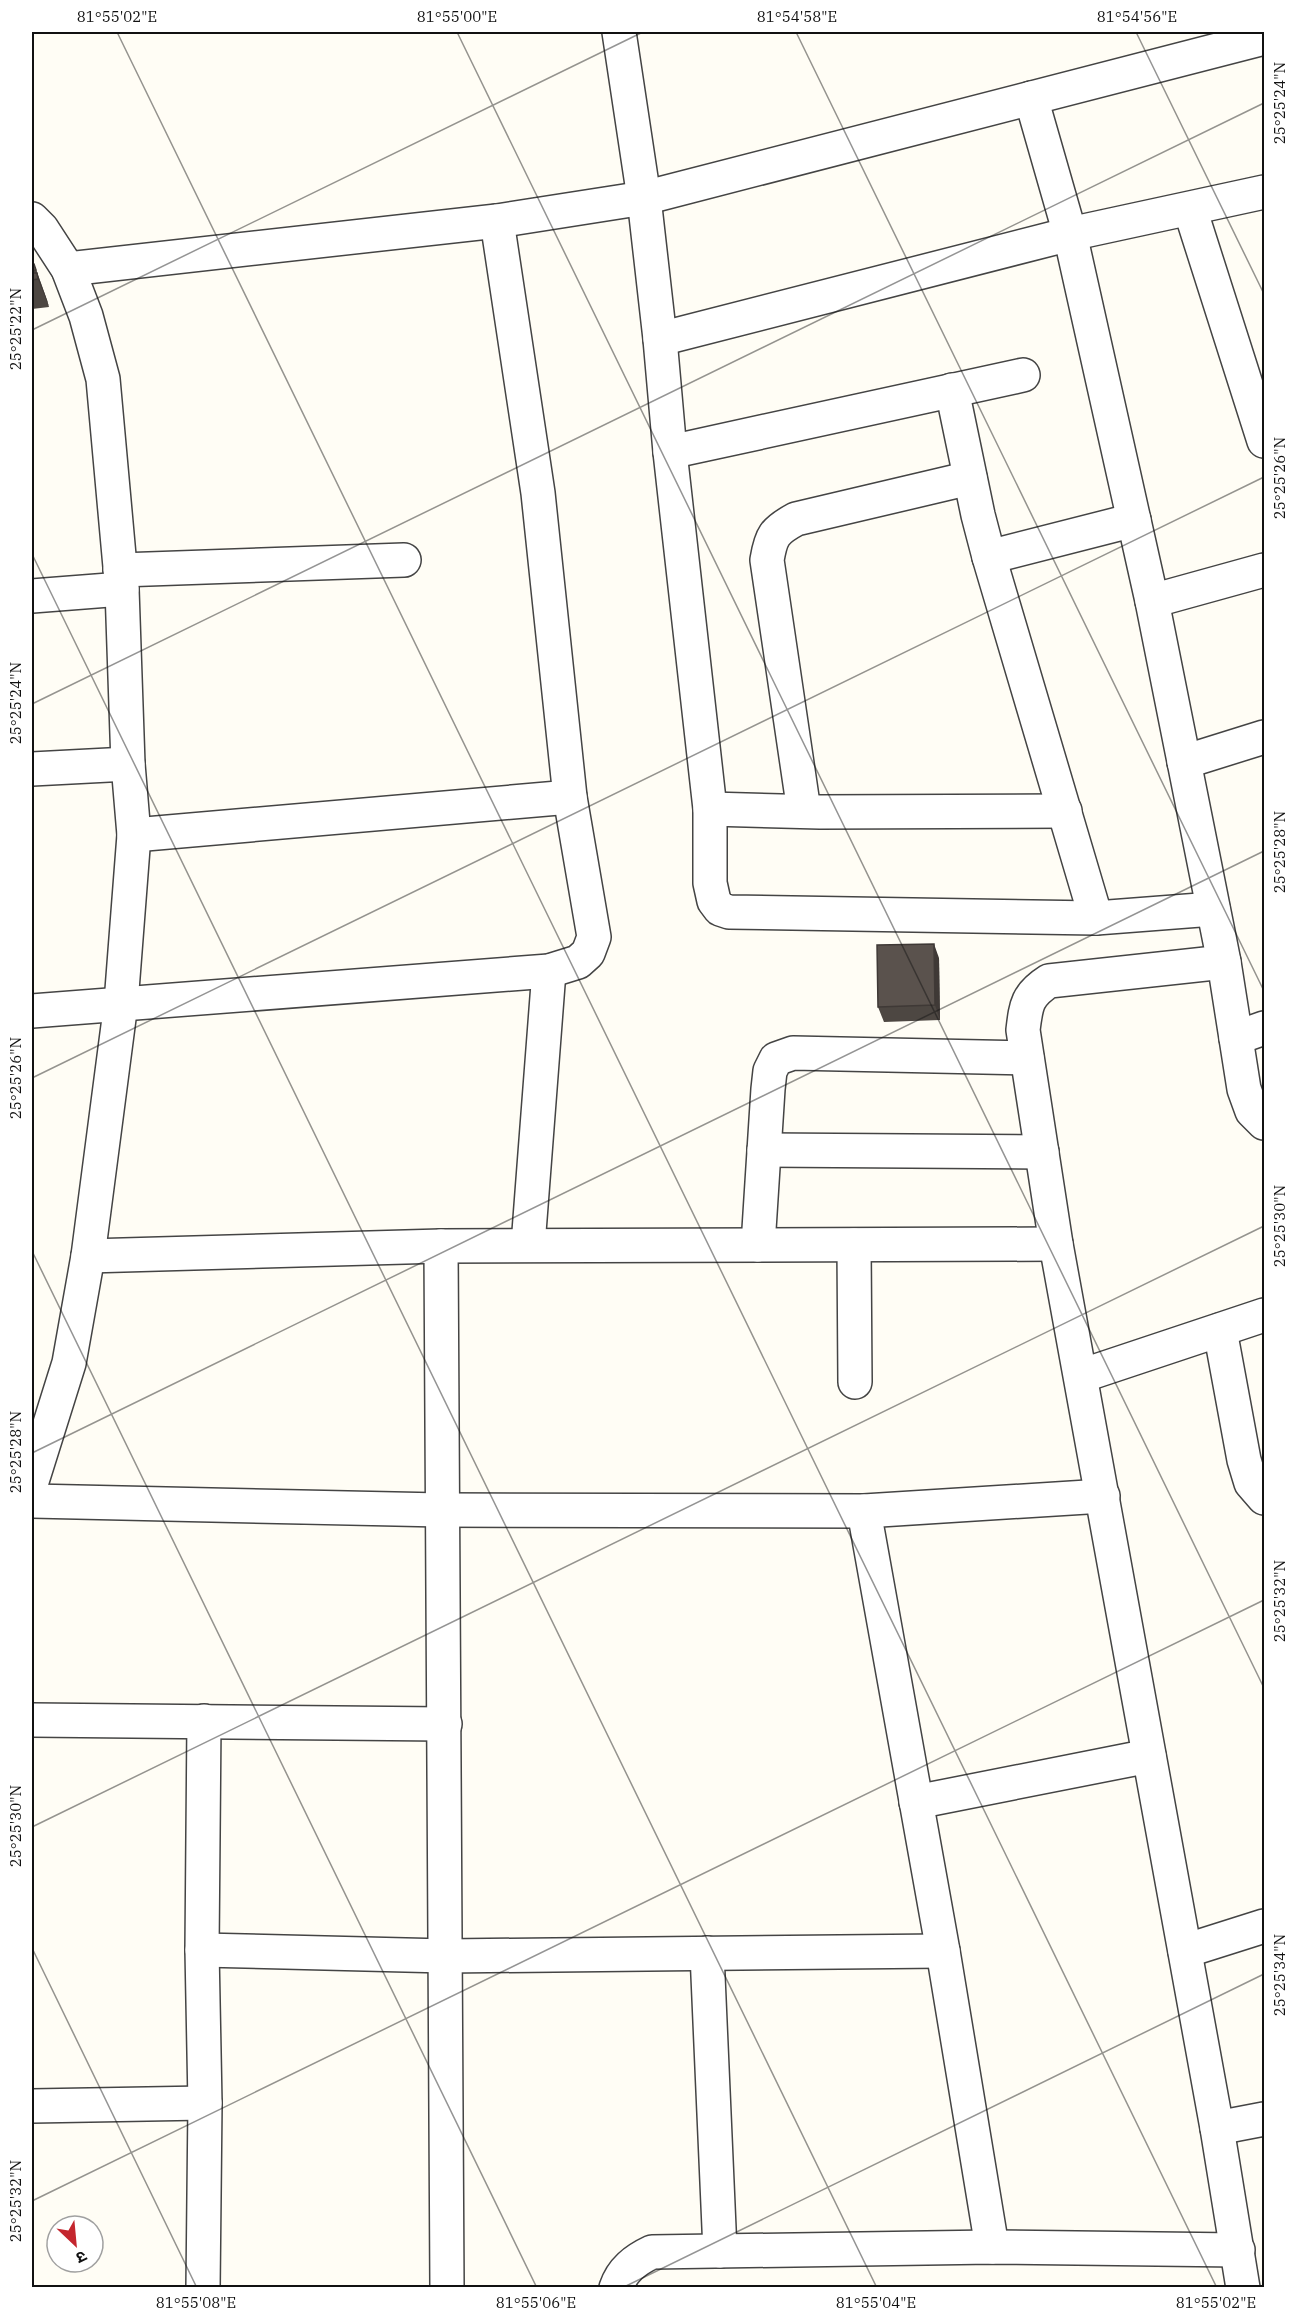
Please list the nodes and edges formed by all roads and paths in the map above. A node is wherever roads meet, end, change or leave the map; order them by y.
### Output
1 (619, 32) edge
2 (1264, 38) edge
3 (1031, 98) junction
4 (1264, 192) edge
5 (644, 198) junction
6 (1190, 209) junction
7 (32, 219) edge
8 (497, 221) junction
9 (1070, 234) junction
10 (68, 269) junction
11 (660, 339) junction
12 (1023, 375) dead end
13 (952, 390) junction
14 (1264, 441) edge
15 (670, 452) junction
16 (970, 478) junction
17 (1134, 520) junction
18 (989, 557) junction
19 (404, 560) dead end
20 (1264, 570) edge
21 (121, 579) junction
22 (32, 596) edge
23 (1152, 601) junction
24 (1264, 737) edge
25 (1184, 762) junction
26 (128, 764) junction
27 (32, 769) edge
28 (570, 797) junction
29 (710, 809) junction
30 (804, 811) junction
31 (1065, 811) junction
32 (134, 836) junction
33 (1213, 909) junction
34 (1096, 918) junction
35 (1224, 963) junction
36 (549, 971) junction
37 (121, 1003) junction
38 (32, 1011) edge
39 (1250, 1033) edge
40 (1028, 1058) junction
41 (1264, 1123) edge
42 (764, 1150) junction
43 (1042, 1152) junction
44 (1056, 1244) junction
45 (528, 1245) junction
46 (758, 1245) junction
47 (854, 1245) junction
48 (441, 1246) junction
49 (88, 1256) junction
50 (1264, 1315) edge
51 (1220, 1330) junction
52 (1081, 1376) junction
53 (855, 1382) dead end
54 (32, 1481) edge
55 (1103, 1496) junction
56 (1264, 1498) edge
57 (32, 1501) edge
58 (441, 1510) junction
59 (864, 1511) junction
60 (32, 1720) edge
61 (204, 1721) junction
62 (445, 1724) junction
63 (1149, 1756) junction
64 (916, 1802) junction
65 (1264, 1926) edge
66 (202, 1950) junction
67 (943, 1951) junction
68 (1185, 1951) junction
69 (707, 1953) junction
70 (446, 1956) junction
71 (205, 2103) junction
72 (32, 2106) edge
73 (1264, 2119) edge
74 (1216, 2128) junction
75 (992, 2247) junction
76 (1238, 2250) junction
77 (720, 2251) junction
78 (203, 2288) edge
79 (447, 2288) edge
80 (616, 2288) edge
81 (1242, 2288) edge

1 - 5 street
2 - 3 street
3 - 5 street
3 - 9 street
4 - 6 street
5 - 8 street
5 - 11 street
6 - 9 street
6 - 14 street
7 - 10 street
8 - 10 street
8 - 28 street
9 - 11 street
9 - 17 street
10 - 21 street
11 - 15 street
12 - 13 street
13 - 15 street
13 - 16 street
15 - 29 street
16 - 18 street
16 - 30 street
17 - 18 street
17 - 23 street
18 - 31 street
19 - 21 street
20 - 23 street
21 - 22 street
21 - 26 street
23 - 25 street
24 - 25 street
25 - 33 street
26 - 27 street
26 - 32 street
28 - 32 street
28 - 36 street
29 - 30 street
29 - 34 street
30 - 31 street
31 - 34 street
32 - 37 street
33 - 34 street
33 - 35 street
35 - 39 street
35 - 40 street
36 - 37 street
36 - 45 street
37 - 38 street
37 - 49 street
39 - 41 street
40 - 42 street
40 - 43 street
42 - 43 street
42 - 46 street
43 - 44 street
44 - 47 street
44 - 52 street
45 - 46 street
45 - 48 street
46 - 47 street
47 - 53 street
48 - 49 street
48 - 58 street
49 - 54 street
50 - 51 street
51 - 52 street
51 - 56 street
52 - 55 street
55 - 59 street
55 - 63 street
57 - 58 street
58 - 59 street
58 - 62 street
59 - 64 street
60 - 61 street
61 - 62 street
61 - 66 street
62 - 70 street
63 - 64 street
63 - 68 street
64 - 67 street
65 - 68 street
66 - 70 street
66 - 71 street
67 - 69 street
67 - 75 street
68 - 74 street
69 - 70 street
69 - 77 street
70 - 79 street
71 - 72 street
71 - 78 street
73 - 74 street
74 - 76 street
75 - 76 street
75 - 77 street
76 - 81 street
77 - 80 street

